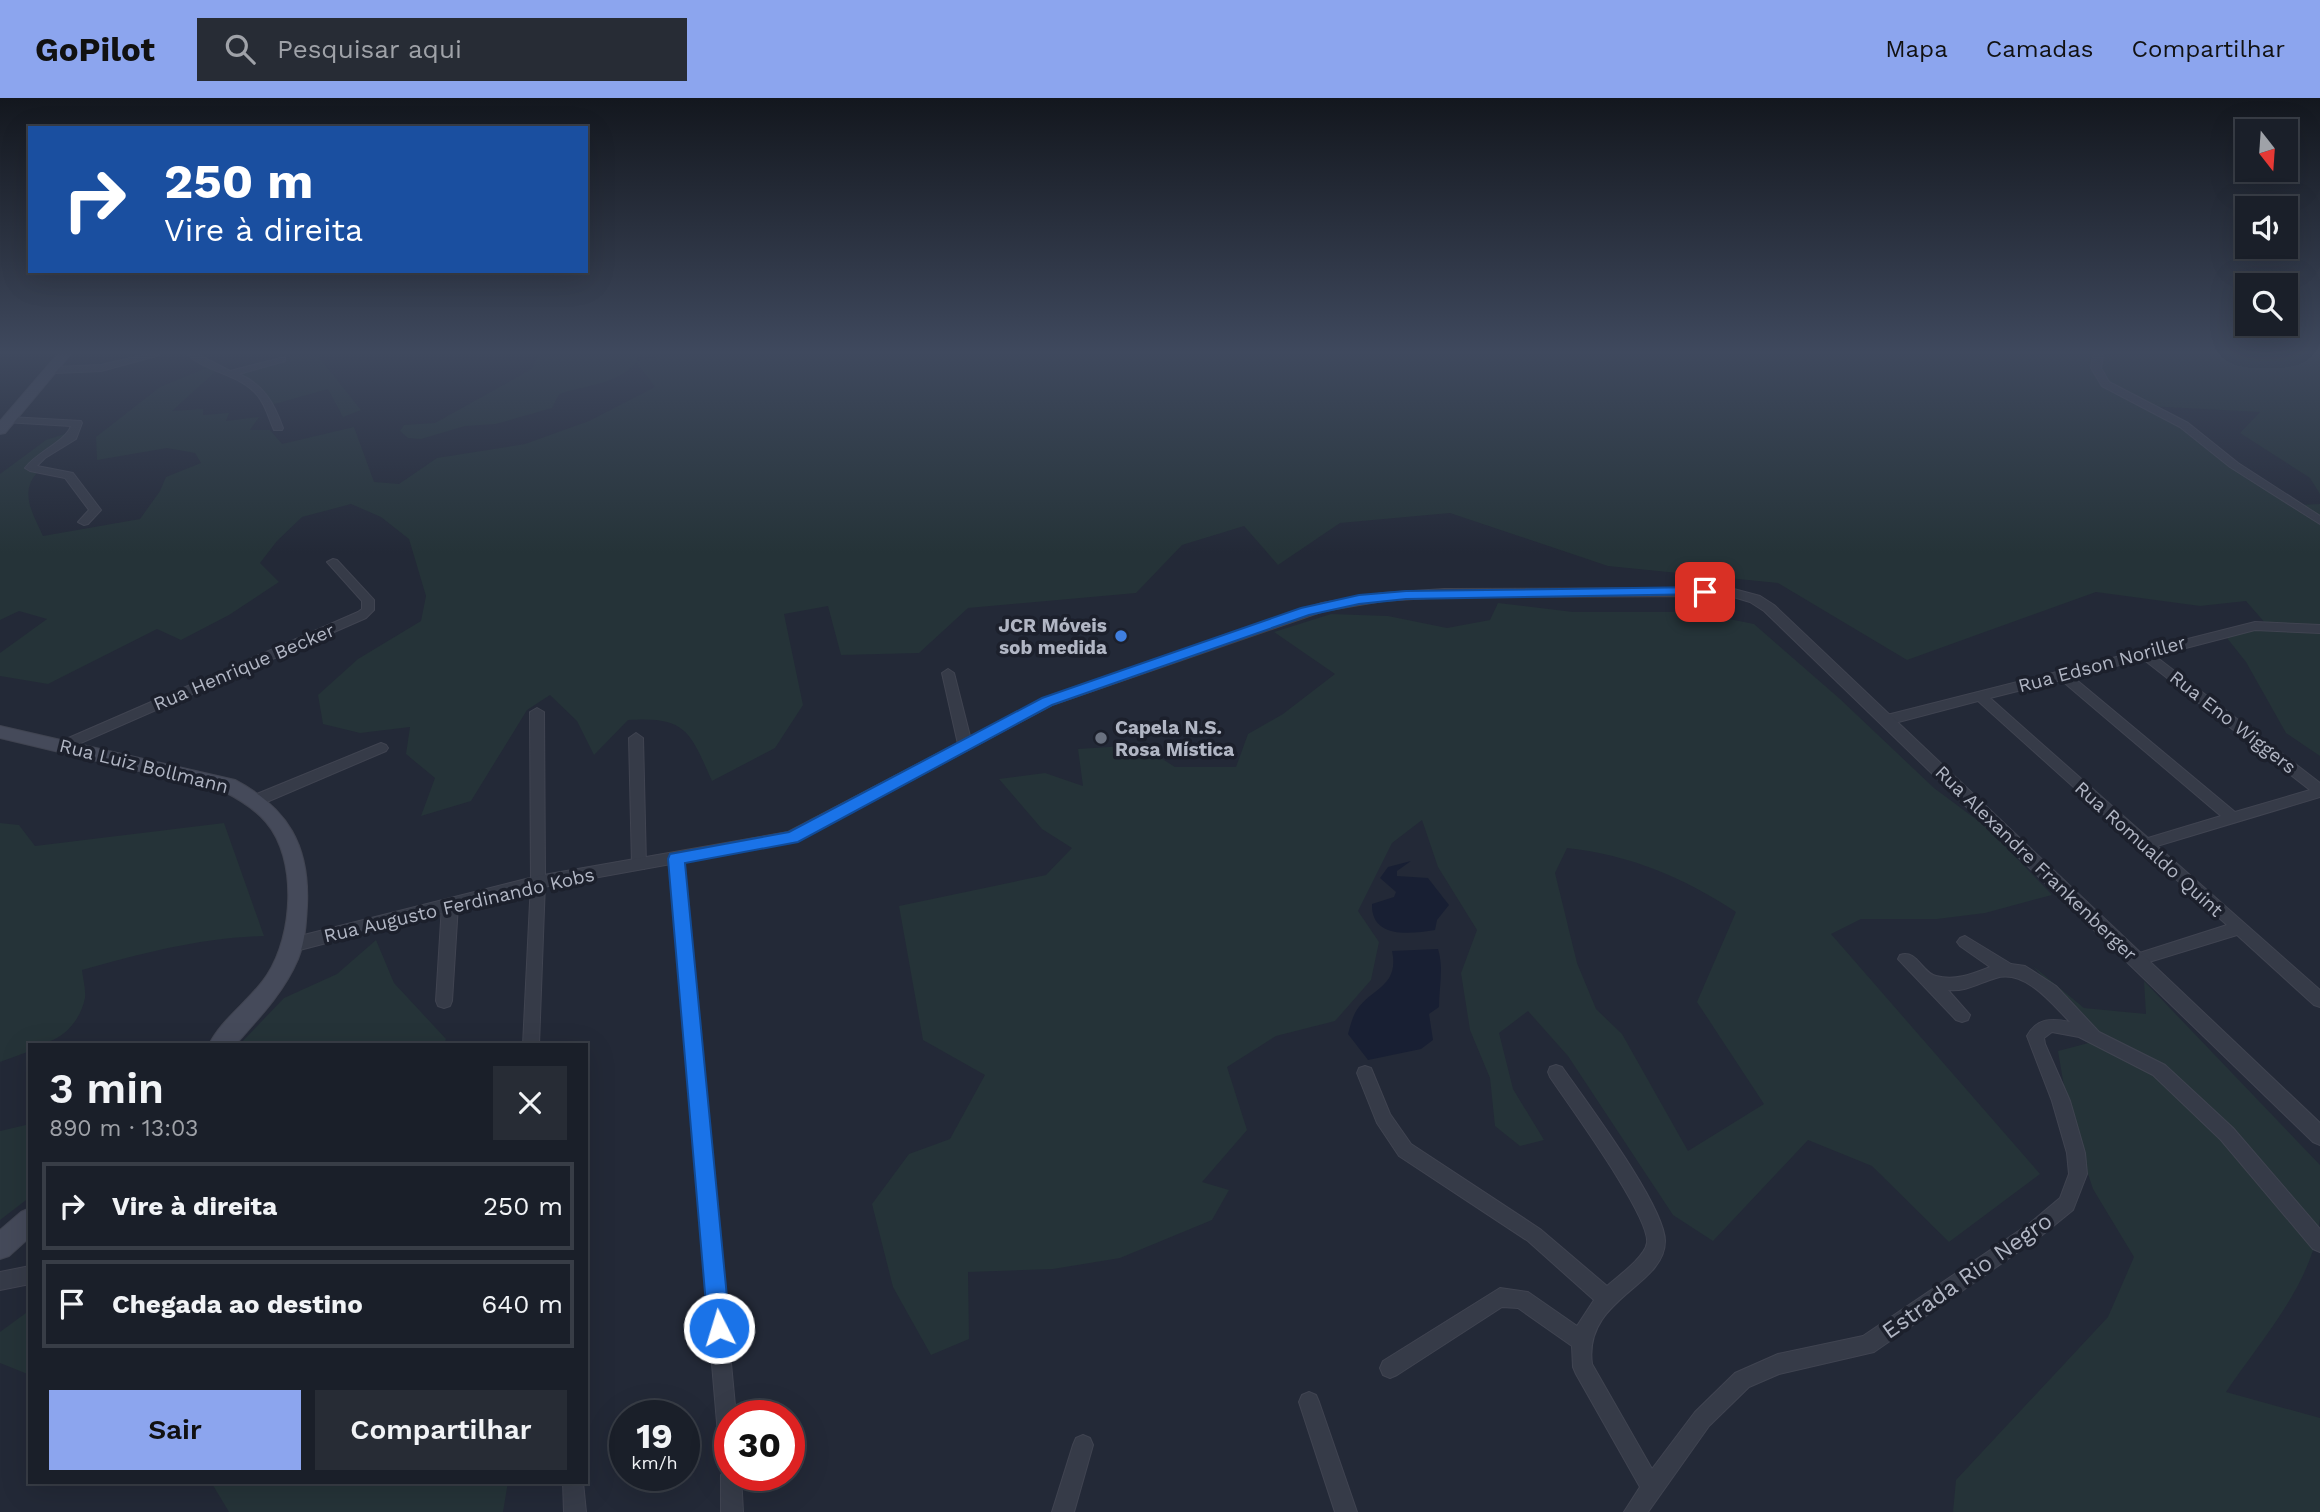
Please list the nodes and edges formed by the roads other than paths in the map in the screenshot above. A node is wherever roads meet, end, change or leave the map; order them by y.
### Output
1 (275, 421) edge
2 (2175, 421) edge
3 (4, 425) edge
4 (278, 428) dead end
5 (2320, 521) edge
6 (84, 522) dead end
7 (333, 562) dead end
8 (1748, 596) joint
9 (2320, 629) edge
10 (2145, 654) junction
11 (948, 673) dead end
12 (2063, 675) junction
13 (1980, 696) junction
14 (537, 712) dead end
15 (1887, 720) junction
16 (0, 732) edge
17 (636, 738) dead end
18 (965, 744) junction
19 (62, 746) junction
20 (381, 748) dead end
21 (2320, 791) edge
22 (257, 800) junction
23 (2233, 818) junction
24 (2144, 844) junction
25 (676, 859) junction
26 (639, 864) junction
27 (538, 882) junction
28 (450, 905) junction
29 (2238, 928) junction
30 (1965, 942) dead end
31 (292, 945) junction
32 (1906, 959) dead end
33 (2136, 960) junction
34 (2006, 969) junction
35 (1929, 982) junction
36 (2320, 1000) edge
37 (444, 1001) dead end
38 (1962, 1015) dead end
39 (2097, 1038) junction
40 (222, 1043) edge
41 (531, 1043) edge
42 (1556, 1072) dead end
43 (1365, 1073) dead end
44 (2320, 1136) edge
45 (28, 1222) edge
46 (2320, 1243) edge
47 (0, 1247) edge
48 (28, 1275) edge
49 (0, 1281) edge
50 (1607, 1299) junction
51 (1581, 1341) junction
52 (1390, 1368) dead end
53 (725, 1400) edge
54 (1309, 1402) dead end
55 (1083, 1445) dead end
56 (573, 1484) edge
57 (1651, 1487) junction
58 (731, 1491) edge
59 (575, 1512) edge
60 (732, 1512) edge
61 (1063, 1512) edge
62 (1346, 1512) edge
63 (1635, 1512) edge

1 - 4 street
2 - 5 street
3 - 6 street
7 - 19 street, Rua Henrique Becker
8 - 15 street, Rua Alexandre Frankenberger
8 - 18 street, Rua Augusto Ferdinando Kobs
9 - 10 street, Rua Edson Noriller
10 - 12 street, Rua Edson Noriller
10 - 21 street, Rua Eno Wiggers
11 - 18 street
12 - 13 street, Rua Edson Noriller
12 - 23 street
13 - 15 street, Rua Edson Noriller
13 - 24 street, Rua Romualdo Quint
14 - 27 street
15 - 33 street, Rua Alexandre Frankenberger
16 - 19 main road, Rua Luiz Bollmann
17 - 26 street
18 - 25 street, Rua Augusto Ferdinando Kobs
19 - 22 main road, Rua Luiz Bollmann
20 - 22 street
21 - 23 street
22 - 31 main road, Rua Luiz Bollmann
23 - 24 street
24 - 29 street, Rua Romualdo Quint
25 - 26 street, Rua Augusto Ferdinando Kobs
25 - 53 street
26 - 27 street, Rua Augusto Ferdinando Kobs
27 - 28 street, Rua Augusto Ferdinando Kobs
27 - 41 street
28 - 31 street, Rua Augusto Ferdinando Kobs
28 - 37 street
29 - 33 street
29 - 36 street, Rua Romualdo Quint
30 - 34 street
31 - 40 main road, Rua Luiz Bollmann
32 - 35 street
33 - 44 street, Rua Alexandre Frankenberger
34 - 35 street
34 - 39 street
35 - 38 street
39 - 46 street, Estrada Rio Negro
39 - 57 street, Estrada Rio Negro
42 - 50 street
43 - 50 street
45 - 47 main road
48 - 49 street
50 - 51 street
51 - 52 street
51 - 57 street
54 - 62 street
55 - 61 street
56 - 59 street
57 - 63 street, Estrada Rio Negro
58 - 60 street

